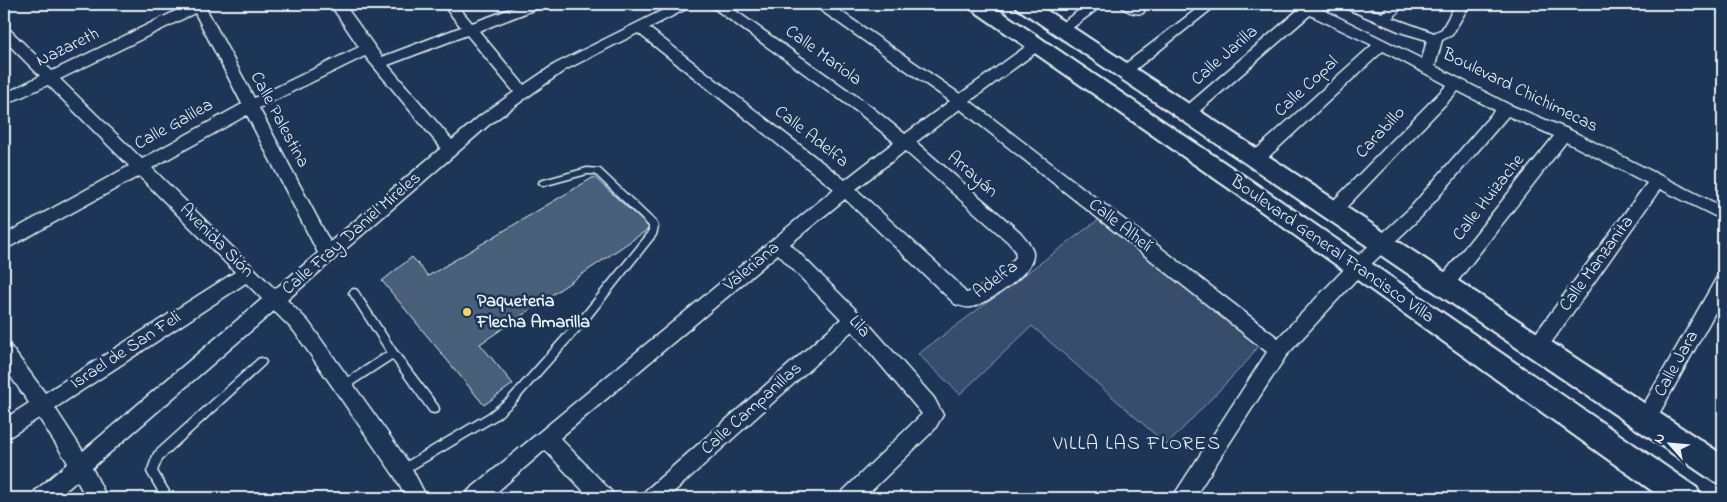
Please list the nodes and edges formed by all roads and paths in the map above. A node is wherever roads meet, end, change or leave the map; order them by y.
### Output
1 (200, 4) edge
2 (337, 4) edge
3 (449, 4) edge
4 (536, 4) edge
5 (684, 4) edge
6 (717, 4) edge
7 (821, 4) edge
8 (977, 4) edge
9 (986, 4) edge
10 (1017, 4) edge
11 (1024, 4) edge
12 (1096, 4) edge
13 (1212, 4) edge
14 (1348, 4) edge
15 (1397, 4) edge
16 (1463, 4) edge
17 (1304, 6) edge
18 (1384, 20) junction
19 (639, 27) junction
20 (470, 29) junction
21 (1062, 29) junction
22 (4, 32) edge
23 (1441, 35) junction
24 (1382, 44) junction
25 (1037, 45) junction
26 (367, 49) junction
27 (380, 63) junction
28 (1427, 68) junction
29 (1126, 70) junction
30 (50, 78) junction
31 (1457, 83) junction
32 (522, 92) junction
33 (4, 100) edge
34 (961, 102) junction
35 (249, 107) junction
36 (1505, 109) junction
37 (1189, 112) junction
38 (1564, 134) junction
39 (905, 142) junction
40 (451, 149) junction
41 (1257, 158) junction
42 (141, 166) junction
43 (1657, 181) junction
44 (543, 183) dead end
45 (845, 189) junction
46 (1260, 192) junction
47 (1334, 210) junction
48 (1723, 214) edge
49 (1014, 237) joint
50 (4, 243) edge
51 (780, 244) junction
52 (1371, 253) junction
53 (327, 254) junction
54 (248, 272) junction
55 (1723, 282) edge
56 (950, 286) joint
57 (1444, 286) junction
58 (354, 294) dead end
59 (274, 300) junction
60 (853, 319) junction
61 (1537, 347) junction
62 (1279, 350) junction
63 (4, 353) edge
64 (393, 353) junction
65 (261, 362) dead end
66 (343, 386) junction
67 (43, 405) junction
68 (434, 409) dead end
69 (1646, 420) junction
70 (4, 430) edge
71 (546, 437) junction
72 (81, 466) junction
73 (402, 470) junction
74 (1723, 471) edge
75 (1723, 482) edge
76 (1691, 496) edge
77 (42, 498) edge
78 (98, 498) edge
79 (168, 498) edge
80 (418, 498) edge
81 (475, 498) edge
82 (604, 498) edge
83 (652, 498) edge
84 (850, 498) edge
85 (1182, 498) edge

1 - 30 street, Nazareth
1 - 35 street, Calle Palestina
2 - 26 street
3 - 20 street
4 - 20 street
5 - 19 street, Calle Fray Daniel Mireles
6 - 39 street, Calle Mariola
7 - 34 street, Calle Alhelí
8 - 25 main road, Boulevard General Francisco Villa
9 - 46 lane
10 - 52 lane
11 - 21 main road, Boulevard General Francisco Villa
12 - 21 street
13 - 29 street
14 - 18 street, Boulevard Chichimecas
15 - 18 street
16 - 23 street
17 - 24 street, Boulevard Chichimecas
17 - 37 street, Calle Jarilla
18 - 23 street, Boulevard Chichimecas
19 - 32 street, Calle Fray Daniel Mireles
19 - 45 street, Calle Adelfa
20 - 27 street
20 - 32 street
21 - 29 main road, Boulevard General Francisco Villa
22 - 30 street, Avenida Sión
23 - 28 street
24 - 28 street, Boulevard Chichimecas
24 - 41 street, Calle Copal
25 - 34 street, Valeriana
25 - 46 main road, Boulevard General Francisco Villa
26 - 27 street
26 - 35 street, Calle Galilea
27 - 40 street
28 - 31 street, Boulevard Chichimecas
29 - 37 main road, Boulevard General Francisco Villa
30 - 33 street, Nazareth
30 - 42 street, Avenida Sión
31 - 36 street, Boulevard Chichimecas
31 - 47 street, Carabillo
32 - 40 street, Calle Fray Daniel Mireles
34 - 39 street, Valeriana
34 - 62 street, Calle Alhelí
35 - 42 street, Calle Galilea
35 - 53 street, Calle Palestina
36 - 38 street, Boulevard Chichimecas
36 - 52 street
37 - 41 main road, Boulevard General Francisco Villa
38 - 43 street, Boulevard Chichimecas
38 - 57 street, Calle Huizache
39 - 45 street, Valeriana
39 - 49 street, Arrayán
40 - 53 street, Calle Fray Daniel Mireles
41 - 47 main road, Boulevard General Francisco Villa
42 - 50 street, Calle Galilea
42 - 54 street, Avenida Sión
43 - 48 street, Boulevard Chichimecas
43 - 61 street, Calle Manzanita
44 - 73 lane
45 - 51 street, Valeriana
45 - 56 street, Calle Adelfa
46 - 52 main road, Boulevard General Francisco Villa
47 - 52 main road, Boulevard General Francisco Villa
49 - 56 street, Adelfa
51 - 60 street, Lila
51 - 71 street, Valeriana
52 - 57 main road, Boulevard General Francisco Villa
52 - 62 street
52 - 75 lane
52 - 76 main road, Boulevard General Francisco Villa
53 - 59 street, Calle Fray Daniel Mireles
54 - 59 street, Avenida Sión
54 - 67 street, Israel de San Feli
55 - 69 street, Calle Jara
57 - 61 main road, Boulevard General Francisco Villa
58 - 64 lane
59 - 66 street, Avenida Sión
59 - 72 street, Calle Fray Daniel Mireles
60 - 83 street, Calle Campanillas
60 - 84 street, Lila
61 - 69 main road, Boulevard General Francisco Villa
62 - 85 street
63 - 67 street
64 - 66 lane
64 - 68 lane
65 - 79 lane
66 - 73 street, Avenida Sión
67 - 70 street, Israel de San Feli
67 - 72 street
69 - 74 main road, Boulevard General Francisco Villa
71 - 81 street, Valeriana
71 - 82 street
72 - 77 street, Calle Fray Daniel Mireles
72 - 78 street
73 - 80 street, Avenida Sión

